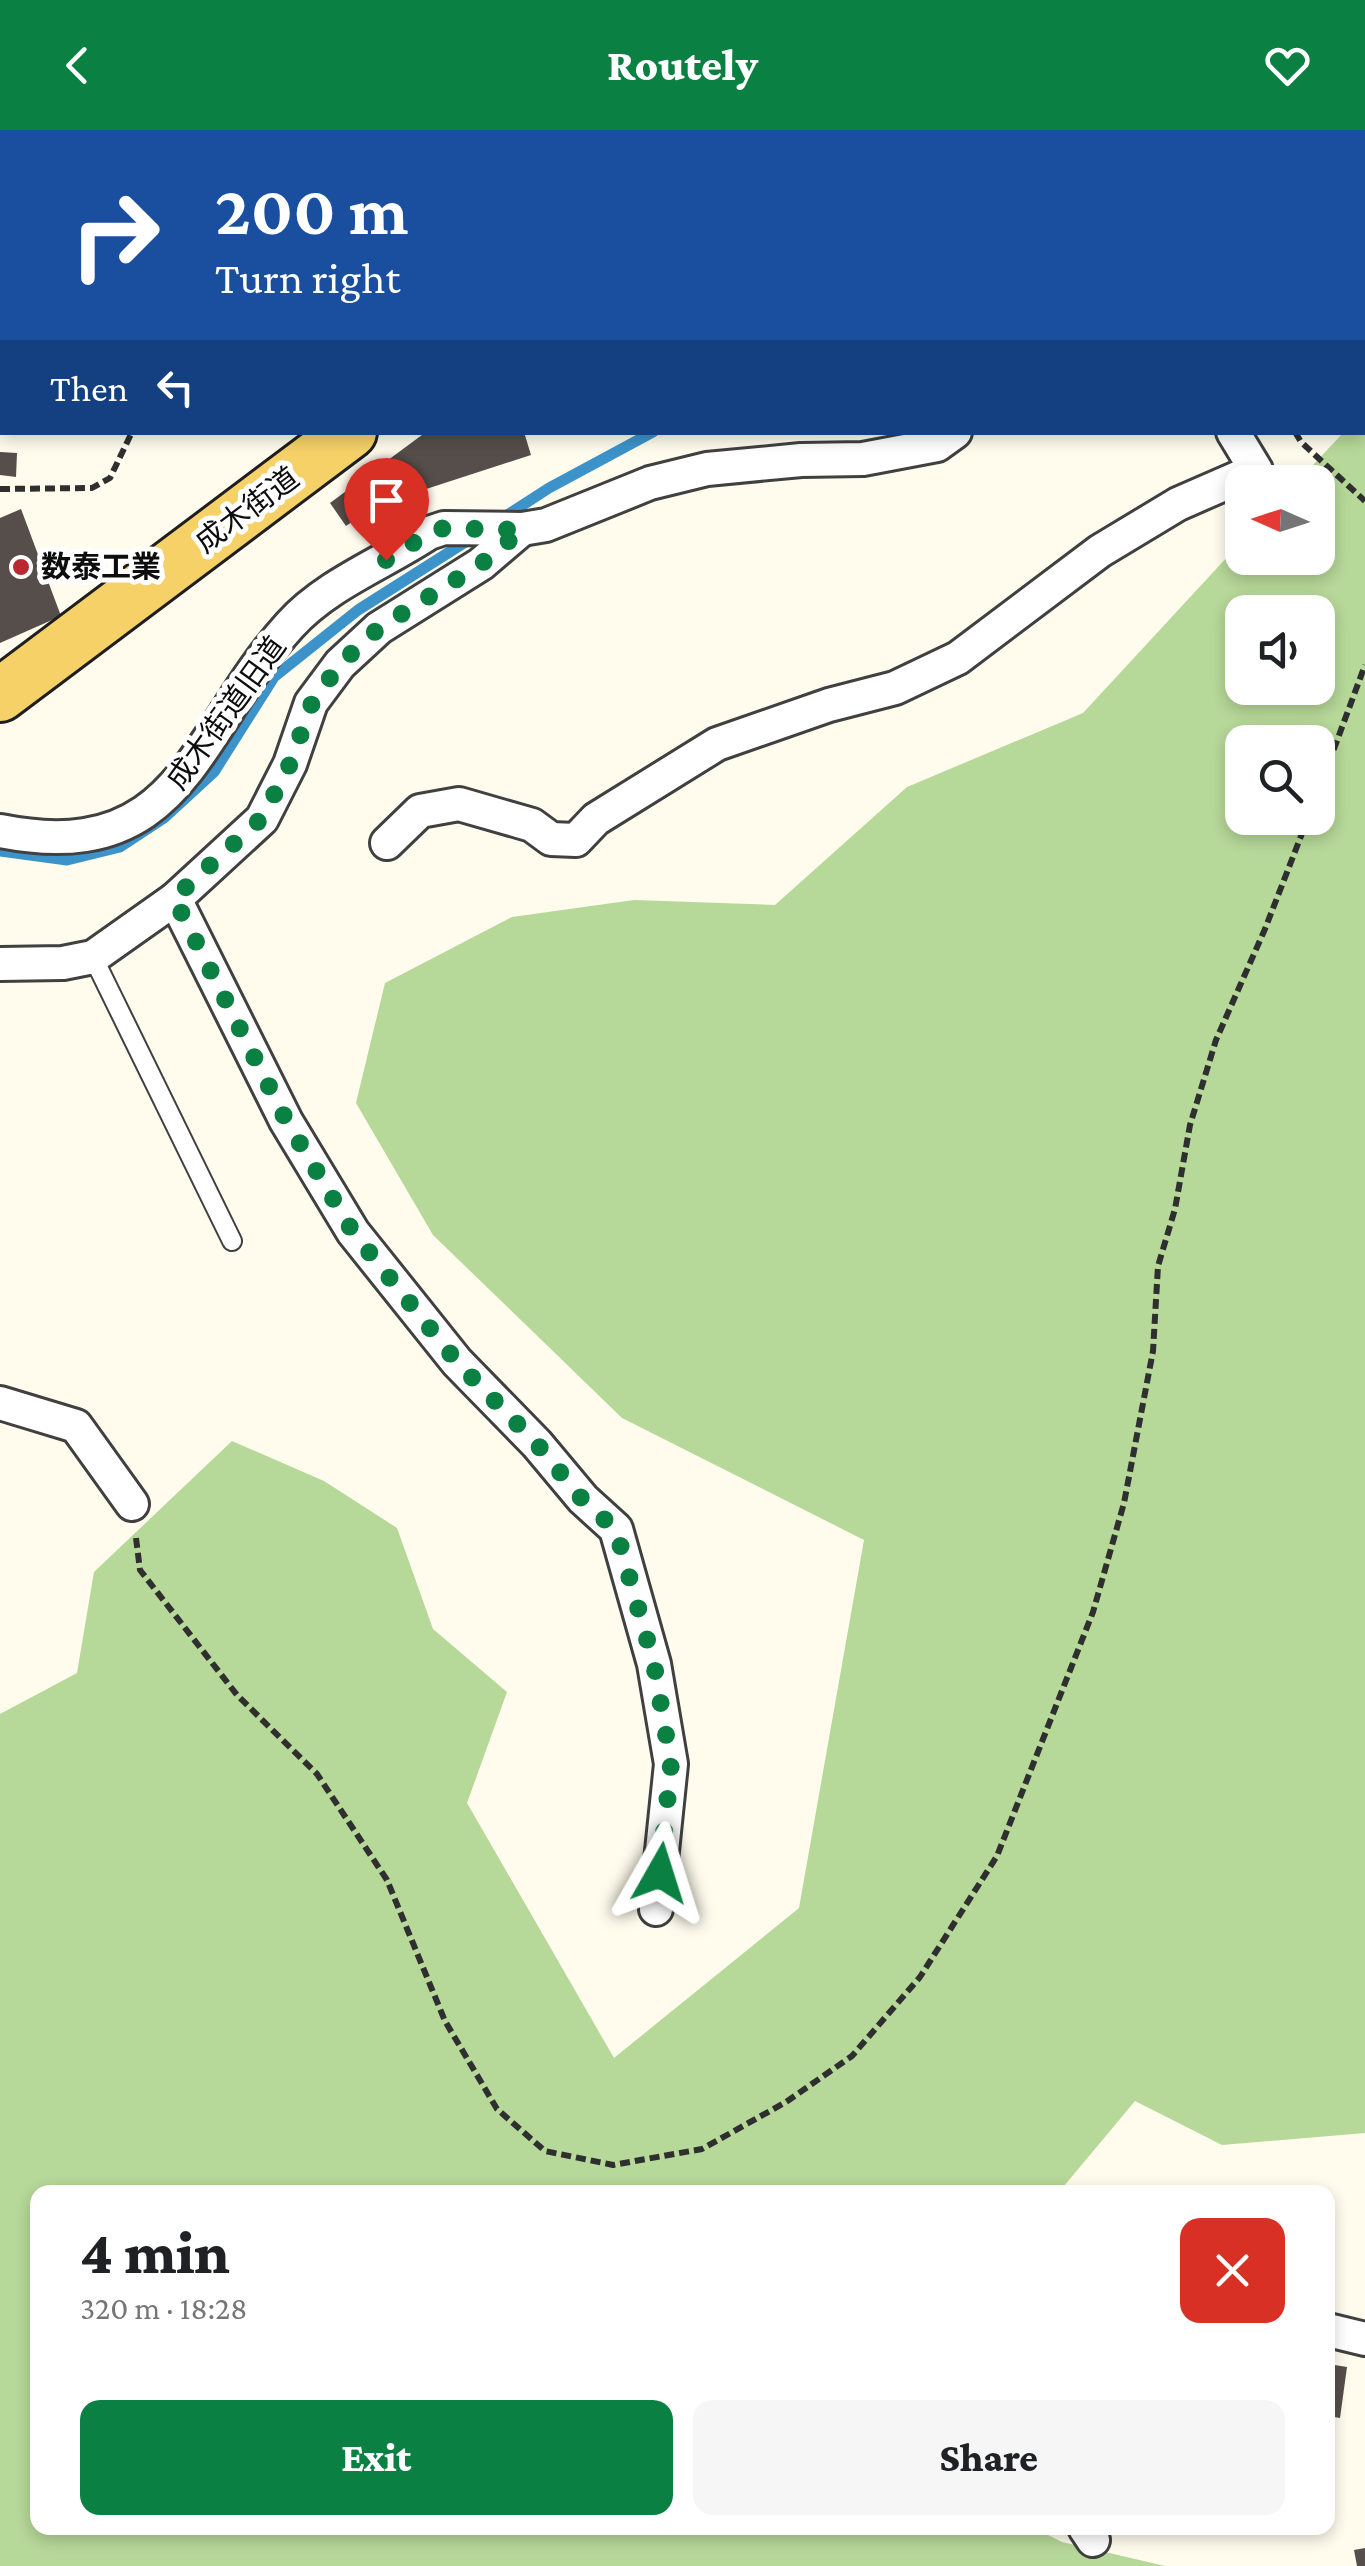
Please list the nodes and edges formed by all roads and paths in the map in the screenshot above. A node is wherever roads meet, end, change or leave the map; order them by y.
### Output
1 (131, 435) edge
2 (346, 435) edge
3 (951, 435) edge
4 (1235, 435) edge
5 (1297, 435) edge
6 (0, 489) edge
7 (1365, 501) edge
8 (522, 530) junction
9 (1365, 665) edge
10 (0, 695) edge
11 (1335, 746) edge
12 (0, 831) edge
13 (1301, 835) edge
14 (387, 843) dead end
15 (174, 898) junction
16 (93, 957) junction
17 (0, 964) edge
18 (232, 1240) dead end
19 (0, 1403) edge
20 (132, 1504) joint
21 (656, 1909) dead end
22 (1335, 2332) edge
23 (1365, 2339) edge

1 - 6 path
2 - 10 main road, 成木街道
3 - 8 street, 成木街道旧道
4 - 14 street
5 - 7 path
8 - 12 street, 成木街道旧道
8 - 15 street
9 - 11 path
13 - 20 path
15 - 16 street
15 - 21 street
16 - 17 street
16 - 18 lane
19 - 20 street
22 - 23 street

